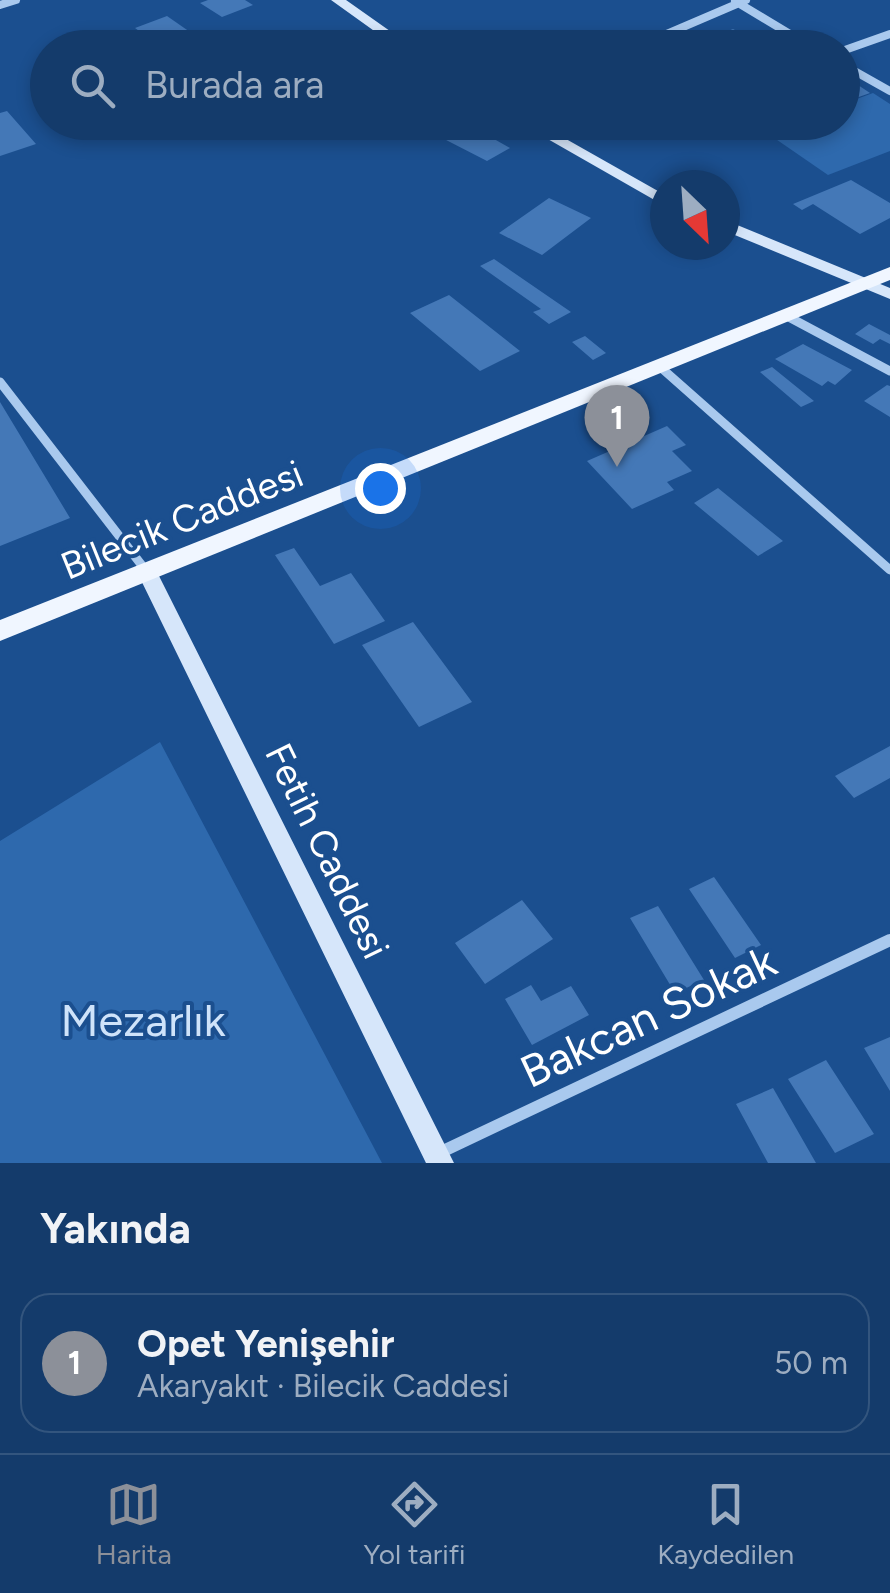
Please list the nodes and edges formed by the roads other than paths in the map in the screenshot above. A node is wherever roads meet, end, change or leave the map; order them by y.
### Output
1 (16, 0) edge
2 (337, 0) edge
3 (739, 1) edge
4 (0, 5) edge
5 (381, 30) edge
6 (674, 30) edge
7 (785, 30) edge
8 (890, 34) edge
9 (860, 45) edge
10 (860, 74) edge
11 (890, 91) edge
12 (557, 140) edge
13 (650, 193) edge
14 (740, 231) edge
15 (890, 273) edge
16 (865, 283) junction
17 (890, 294) edge
18 (785, 315) junction
19 (658, 365) junction
20 (890, 371) edge
21 (0, 382) edge
22 (890, 570) edge
23 (147, 572) junction
24 (0, 630) edge
25 (890, 940) edge
26 (437, 1159) edge

1 - 4 street
2 - 5 street
3 - 6 street
3 - 7 street
8 - 9 street
10 - 11 street
12 - 13 street
14 - 16 street
15 - 16 main road, Bilecik Caddesi
16 - 17 street
16 - 18 main road, Bilecik Caddesi
18 - 19 main road, Bilecik Caddesi
18 - 20 street
19 - 22 street
19 - 23 main road, Bilecik Caddesi
21 - 23 street
23 - 24 main road, Bilecik Caddesi
23 - 26 street, Fetih Caddesi
25 - 26 street, Bakcan Sokak

